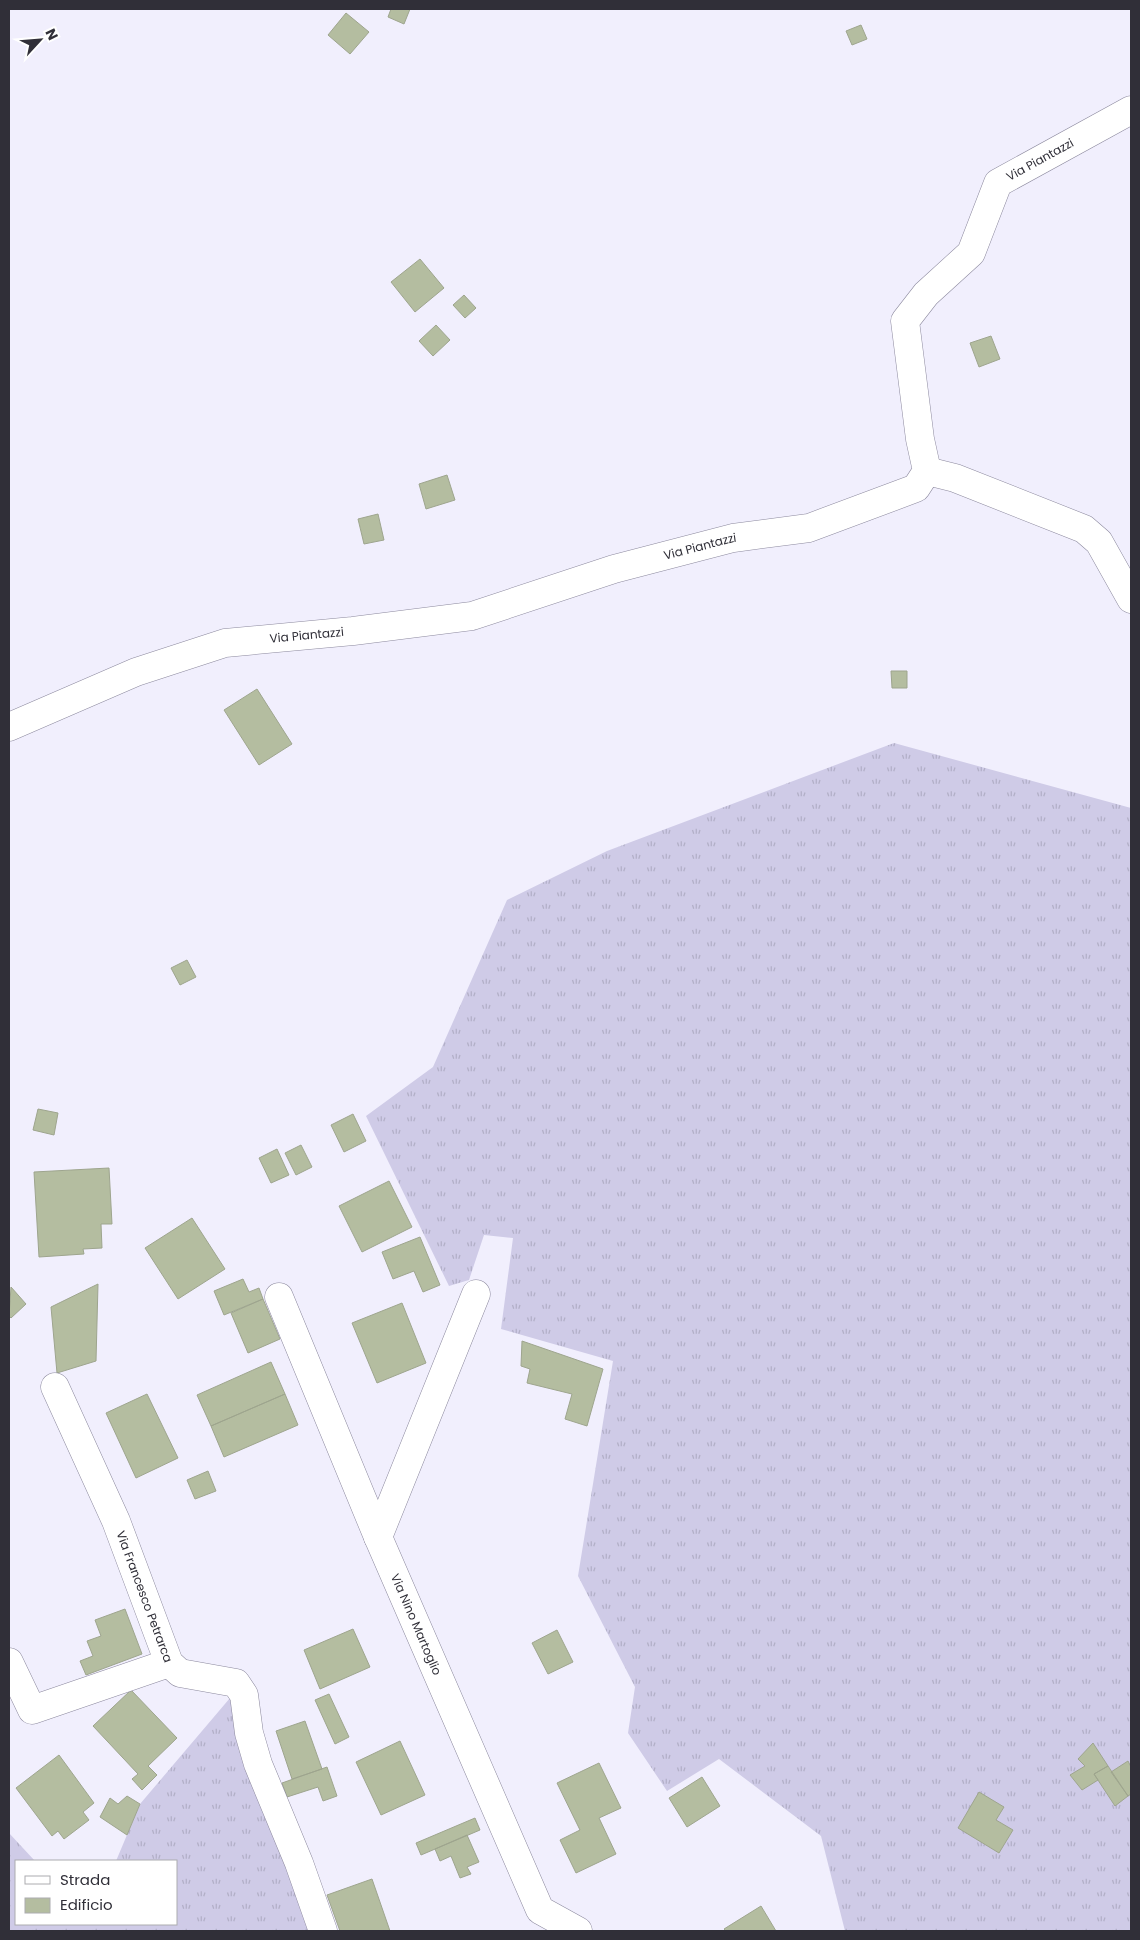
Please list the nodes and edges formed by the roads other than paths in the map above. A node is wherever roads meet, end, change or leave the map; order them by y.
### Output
1 (1131, 110) edge
2 (927, 471) junction
3 (1131, 599) edge
4 (9, 727) edge
5 (476, 1294) dead end
6 (278, 1297) dead end
7 (55, 1387) dead end
8 (378, 1537) junction
9 (9, 1662) edge
10 (169, 1663) junction
11 (323, 1931) edge
12 (578, 1931) edge

1 - 2 street, Via Piantazzi
2 - 3 street
2 - 4 street, Via Piantazzi
5 - 8 street
6 - 8 street, Via Nino Martoglio
7 - 10 street, Via Francesco Petrarca
8 - 12 street, Via Nino Martoglio
9 - 10 street
10 - 11 street, Via Francesco Petrarca

